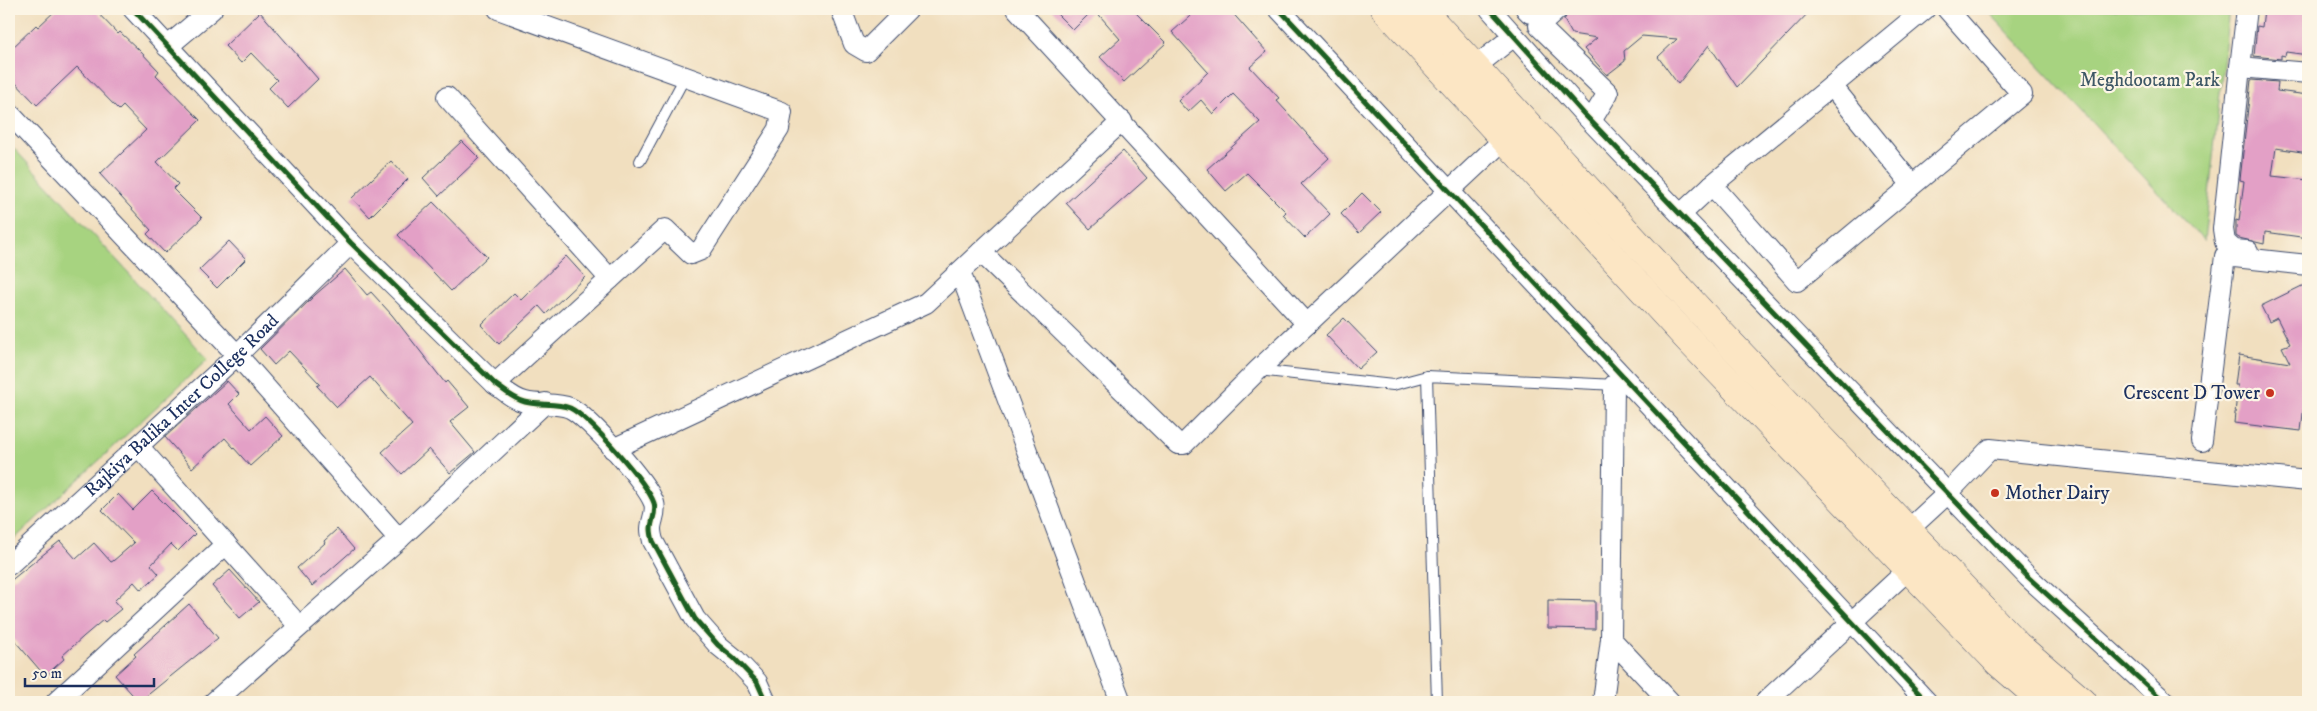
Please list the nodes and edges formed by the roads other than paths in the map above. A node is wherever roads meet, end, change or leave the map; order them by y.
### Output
1 (133, 9) edge
2 (212, 9) edge
3 (498, 9) edge
4 (841, 9) edge
5 (908, 9) edge
6 (1018, 9) edge
7 (1279, 9) edge
8 (1385, 9) edge
9 (1420, 9) edge
10 (1490, 9) edge
11 (1526, 9) edge
12 (1534, 9) edge
13 (1558, 9) edge
14 (1926, 9) edge
15 (1947, 9) edge
16 (2247, 9) edge
17 (1514, 36) junction
18 (167, 47) junction
19 (2240, 67) junction
20 (1475, 68) junction
21 (2308, 73) edge
22 (685, 77) junction
23 (1832, 86) junction
24 (447, 97) dead end
25 (9, 114) edge
26 (1122, 121) junction
27 (1591, 121) junction
28 (1514, 129) junction
29 (640, 161) dead end
30 (1712, 185) junction
31 (1912, 185) junction
32 (1449, 191) junction
33 (1681, 214) junction
34 (351, 243) junction
35 (981, 252) junction
36 (2308, 257) edge
37 (2308, 265) edge
38 (960, 272) junction
39 (610, 279) junction
40 (1307, 324) junction
41 (237, 355) junction
42 (1258, 370) junction
43 (1427, 376) junction
44 (495, 384) junction
45 (1622, 386) junction
46 (545, 403) junction
47 (2202, 441) dead end
48 (138, 446) junction
49 (613, 449) junction
50 (2308, 481) edge
51 (1948, 493) junction
52 (1908, 530) junction
53 (399, 539) junction
54 (226, 544) junction
55 (9, 565) edge
56 (1909, 569) junction
57 (1851, 622) junction
58 (299, 626) junction
59 (1611, 638) junction
60 (56, 702) edge
61 (214, 702) edge
62 (766, 702) edge
63 (1121, 702) edge
64 (1437, 702) edge
65 (1603, 702) edge
66 (1670, 702) edge
67 (1767, 702) edge
68 (1927, 702) edge
69 (2044, 702) edge
70 (2083, 702) edge
71 (2165, 702) edge

1 - 18 street
2 - 18 street
3 - 22 street
4 - 5 street
6 - 26 street
7 - 32 street
8 - 28 street
9 - 20 street
10 - 17 street
11 - 12 street
13 - 27 street
14 - 23 street
15 - 31 street
16 - 19 street
17 - 20 street
17 - 27 street
18 - 34 street
19 - 21 street
19 - 36 street
20 - 28 street
22 - 29 lane
22 - 39 street
23 - 30 street
23 - 31 street
24 - 39 street
25 - 41 street
26 - 35 street
26 - 40 street
27 - 33 street
28 - 32 street
28 - 52 street
28 - 56 street
30 - 31 street
30 - 33 street
32 - 40 street
32 - 45 street
33 - 51 street
34 - 41 street, Rajkiya Balika Inter College Road
34 - 44 street
35 - 38 street
35 - 42 street
37 - 47 street
38 - 49 street
38 - 63 street
39 - 44 street
40 - 42 street
41 - 48 street, Rajkiya Balika Inter College Road
41 - 53 street
42 - 43 lane
43 - 45 lane
43 - 64 lane
44 - 46 street
45 - 57 street
45 - 59 street
46 - 49 street
46 - 53 street
48 - 54 street
48 - 55 street, Rajkiya Balika Inter College Road
49 - 62 street
50 - 51 street
51 - 52 street
51 - 71 street
52 - 70 street
53 - 58 street
54 - 58 street
54 - 60 street
56 - 57 street
56 - 69 street
57 - 67 street
57 - 68 street
58 - 61 street
59 - 65 street
59 - 66 street

